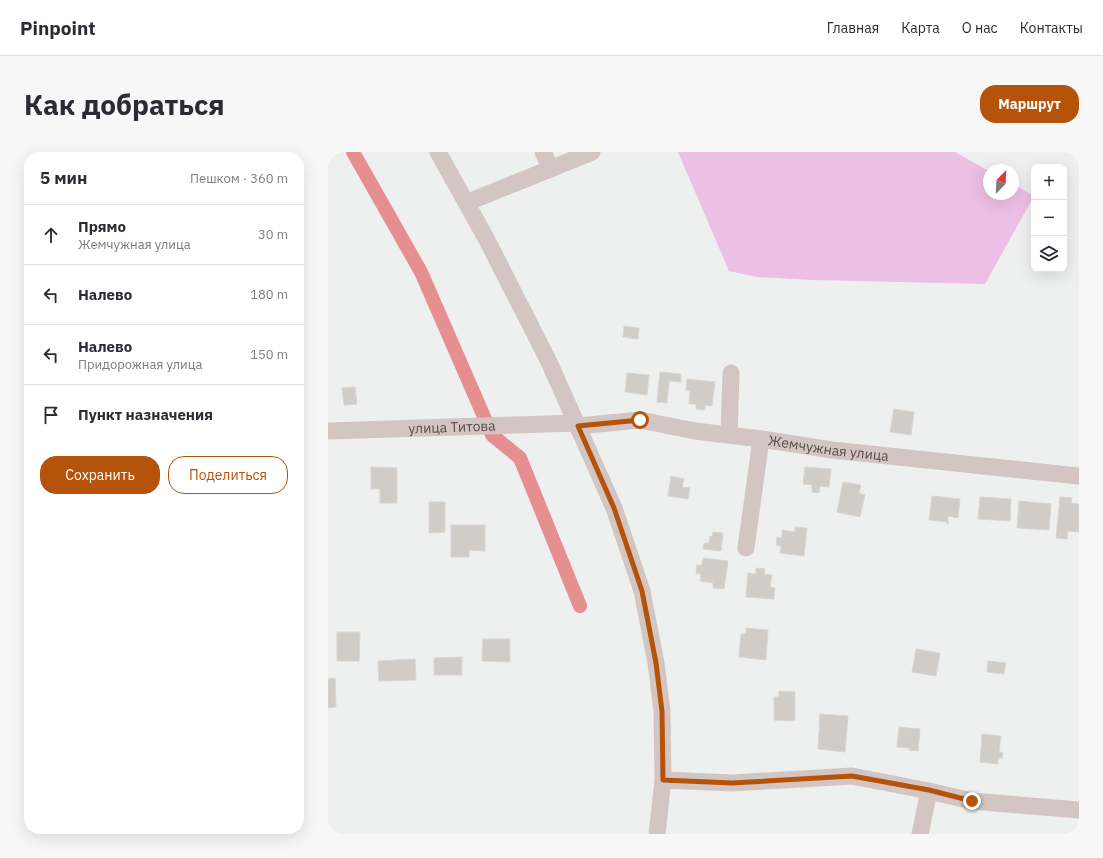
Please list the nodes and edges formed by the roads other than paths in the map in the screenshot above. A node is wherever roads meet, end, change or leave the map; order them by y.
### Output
1 (438, 152) edge
2 (543, 152) edge
3 (592, 152) edge
4 (551, 169) junction
5 (466, 202) junction
6 (731, 373) dead end
7 (577, 425) junction
8 (328, 432) edge
9 (729, 435) junction
10 (761, 439) junction
11 (1079, 476) edge
12 (746, 548) dead end
13 (663, 780) junction
14 (929, 790) junction
15 (1079, 810) edge
16 (657, 834) edge
17 (920, 834) edge

1 - 5 street
2 - 4 street
3 - 4 street
4 - 5 street
5 - 7 street
6 - 9 street
7 - 8 street, улица Титова
7 - 9 street, Жемчужная улица
7 - 13 street
9 - 10 street, Жемчужная улица
10 - 11 street, Жемчужная улица
10 - 12 street
13 - 14 street
13 - 16 street
14 - 15 street
14 - 17 street

